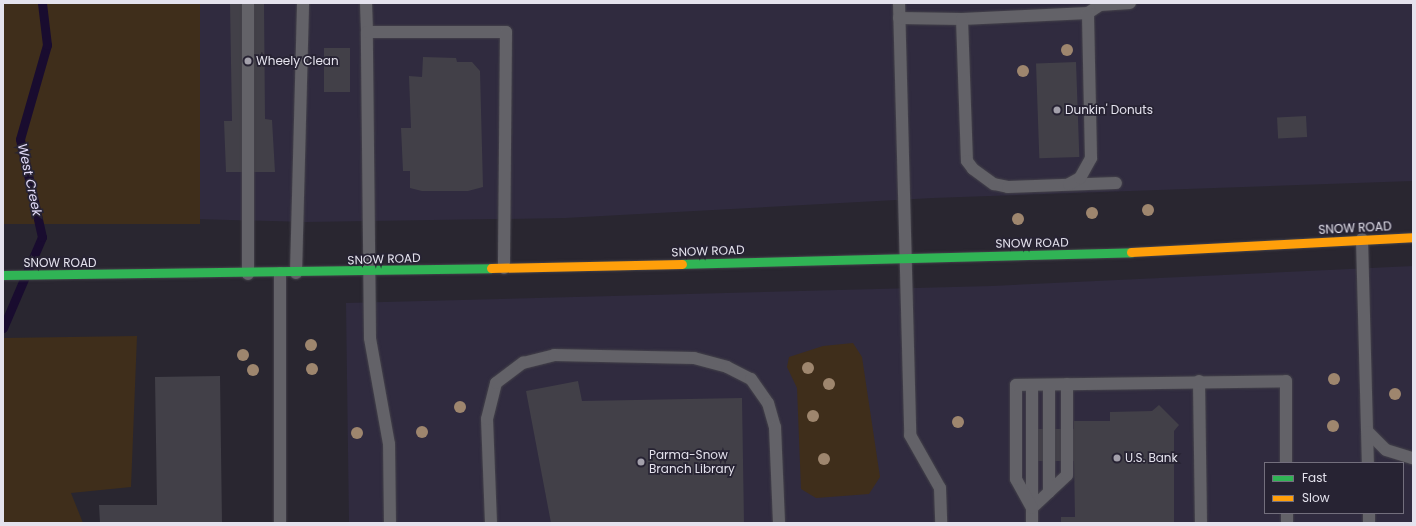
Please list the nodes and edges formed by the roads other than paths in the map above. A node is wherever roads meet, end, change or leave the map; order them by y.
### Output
1 (248, 3) edge
2 (303, 3) edge
3 (366, 3) edge
4 (899, 3) edge
5 (1130, 3) edge
6 (1088, 13) junction
7 (899, 18) junction
8 (962, 19) junction
9 (367, 32) junction
10 (1116, 183) dead end
11 (1068, 184) junction
12 (1413, 237) edge
13 (1362, 239) junction
14 (908, 258) junction
15 (504, 268) junction
16 (368, 272) junction
17 (248, 274) junction
18 (280, 274) junction
19 (296, 274) junction
20 (3, 275) edge
21 (1199, 381) junction
22 (1066, 384) junction
23 (1049, 385) junction
24 (1368, 432) junction
25 (1413, 458) edge
26 (1286, 462) edge
27 (1368, 462) edge
28 (1049, 492) junction
29 (1032, 508) junction
30 (280, 523) edge
31 (390, 523) edge
32 (491, 523) edge
33 (779, 523) edge
34 (941, 523) edge
35 (1032, 523) edge
36 (1201, 523) edge

1 - 17 lane
2 - 19 lane
3 - 9 lane
4 - 7 lane
5 - 6 lane
6 - 8 lane
6 - 11 lane
7 - 8 lane
7 - 14 lane
8 - 11 lane
9 - 15 lane
9 - 16 lane
10 - 11 lane
12 - 13 main road, SNOW ROAD
13 - 14 main road, SNOW ROAD
13 - 24 lane
14 - 15 main road, SNOW ROAD
14 - 34 lane
15 - 16 main road, SNOW ROAD
16 - 19 main road, SNOW ROAD
16 - 31 lane
17 - 18 main road, SNOW ROAD
17 - 20 main road, SNOW ROAD
18 - 19 main road, SNOW ROAD
18 - 30 lane
21 - 22 lane
21 - 26 lane
21 - 36 lane
22 - 23 lane
22 - 28 lane
23 - 28 lane
23 - 29 lane
24 - 25 lane
24 - 27 lane
28 - 29 lane
29 - 35 lane
32 - 33 lane

